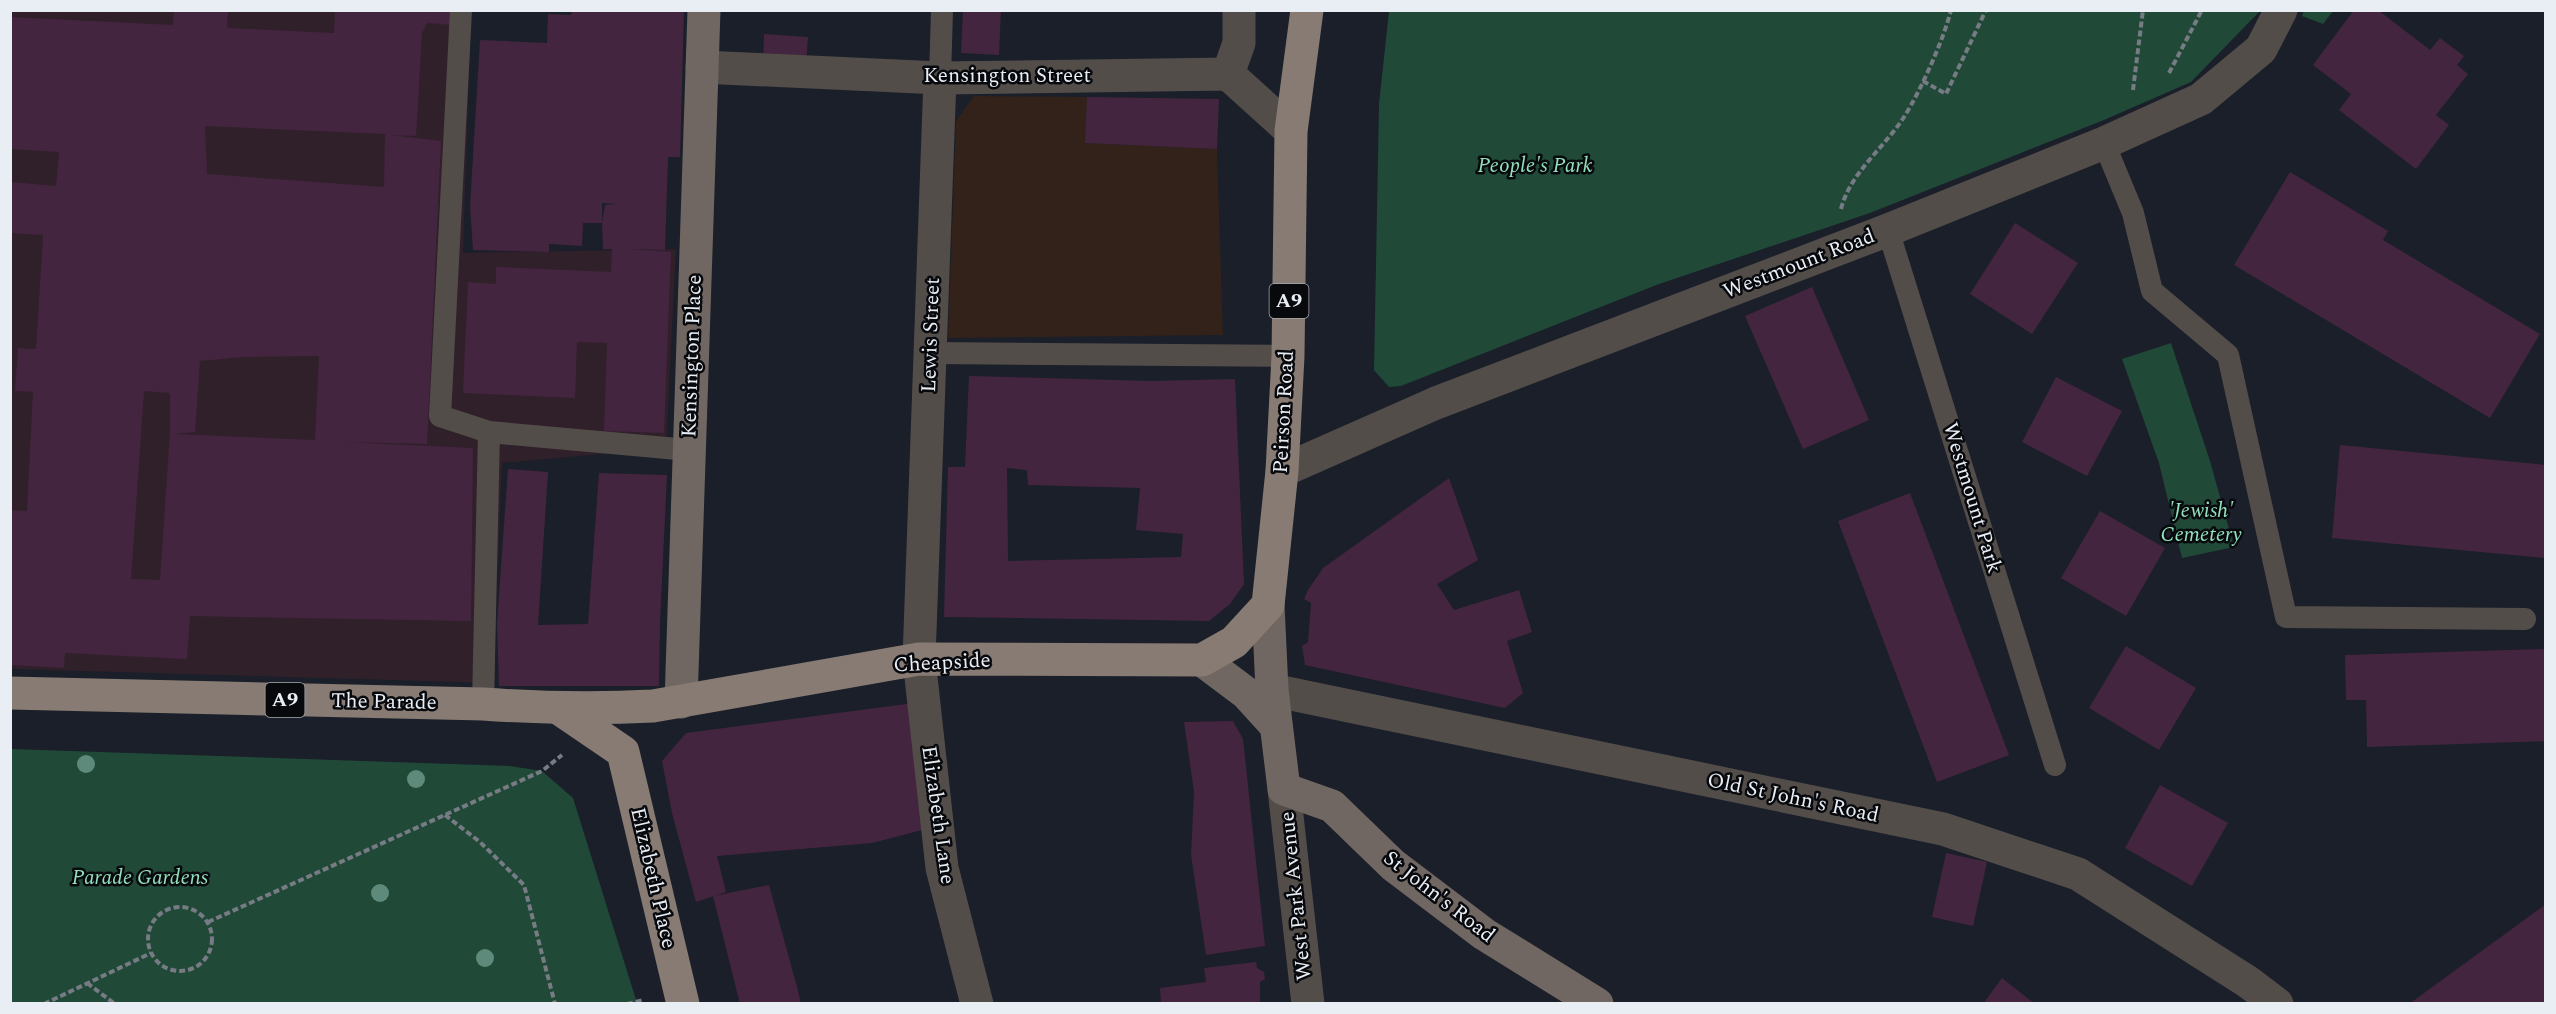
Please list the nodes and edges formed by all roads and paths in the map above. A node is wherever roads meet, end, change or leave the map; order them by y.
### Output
1 (461, 10) edge
2 (704, 10) edge
3 (942, 10) edge
4 (1239, 10) edge
5 (1307, 10) edge
6 (1951, 10) edge
7 (1986, 10) edge
8 (2144, 10) edge
9 (2202, 10) edge
10 (2281, 10) edge
11 (702, 67) junction
12 (1228, 74) junction
13 (2168, 74) dead end
14 (940, 78) junction
15 (1922, 80) junction
16 (2139, 126) junction
17 (1292, 131) junction
18 (2104, 143) junction
19 (1888, 230) junction
20 (1841, 248) junction
21 (930, 353) junction
22 (1288, 356) junction
23 (489, 432) junction
24 (689, 450) junction
25 (1282, 471) junction
26 (1268, 605) junction
27 (2525, 619) dead end
28 (919, 659) junction
29 (1202, 660) junction
30 (1272, 690) junction
31 (10, 693) edge
32 (483, 704) junction
33 (667, 704) junction
34 (613, 708) joint
35 (560, 709) junction
36 (1276, 726) junction
37 (623, 752) junction
38 (2055, 765) dead end
39 (542, 771) dead end
40 (1284, 789) junction
41 (445, 815) junction
42 (208, 921) junction
43 (151, 953) junction
44 (87, 984) junction
45 (44, 1004) edge
46 (115, 1004) edge
47 (555, 1004) edge
48 (683, 1004) edge
49 (977, 1004) edge
50 (1308, 1004) edge
51 (1597, 1004) edge
52 (2277, 1004) edge

1 - 23 lane
2 - 11 main road, Kensington Place
3 - 14 lane, Lewis Street
4 - 12 street
5 - 17 main road, A9
6 - 15 path
7 - 15 path
8 - 16 path
9 - 13 path
10 - 16 street, Westmount Road
11 - 14 street, Kensington Street
11 - 24 main road, Kensington Place
12 - 14 street, Kensington Street
12 - 17 street
14 - 21 street, Lewis Street
15 - 20 path
16 - 18 street, Westmount Road
17 - 22 main road, Peirson Road / A9
18 - 19 street, Westmount Road
18 - 27 lane
19 - 20 street, Westmount Road
19 - 38 lane, Westmount Park
20 - 25 street, Westmount Road
21 - 22 lane
21 - 28 street, Lewis Street
22 - 25 main road, Peirson Road / A9
23 - 24 lane
23 - 32 lane
24 - 33 main road, Kensington Place
25 - 26 main road, Peirson Road / A9
26 - 29 main road, Cheapside
26 - 30 main road
28 - 29 main road, Cheapside
28 - 33 main road, Cheapside
28 - 49 street, Elizabeth Lane
29 - 36 main road
30 - 36 main road
30 - 52 street, Old St John's Road
31 - 32 main road, The Parade / A9
32 - 35 main road, The Parade / A9
33 - 34 main road, Cheapside
33 - 37 main road
34 - 35 main road, The Parade / A9
35 - 37 main road
36 - 40 main road
37 - 48 main road, Elizabeth Place
39 - 41 path
40 - 50 street, West Park Avenue
40 - 51 main road, St John's Road
41 - 42 path
41 - 47 path
42 - 43 path
42 - 43 path
43 - 44 path
44 - 45 path
44 - 46 path

